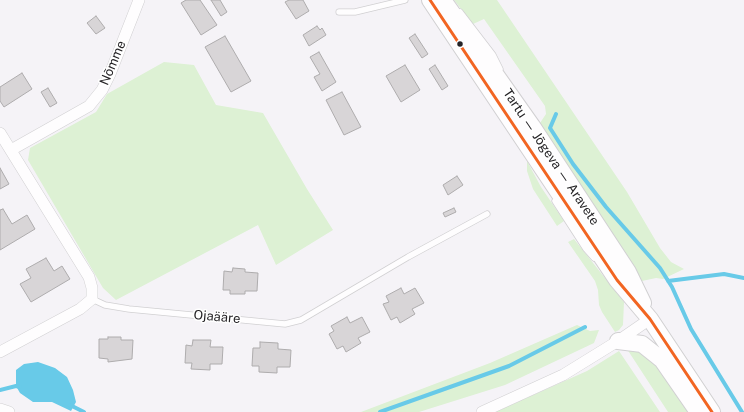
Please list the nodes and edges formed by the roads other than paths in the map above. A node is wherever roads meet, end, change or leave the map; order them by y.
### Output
1 (139, 0) edge
2 (405, 0) edge
3 (430, 0) edge
4 (443, 0) edge
5 (447, 0) edge
6 (339, 12) dead end
7 (516, 103) junction
8 (0, 133) edge
9 (11, 150) junction
10 (532, 153) junction
11 (546, 186) dead end
12 (553, 198) dead end
13 (487, 214) dead end
14 (616, 280) junction
15 (92, 299) junction
16 (650, 319) junction
17 (618, 342) junction
18 (0, 352) edge
19 (0, 409) edge
20 (9, 412) edge
21 (482, 412) edge
22 (698, 412) edge
23 (712, 412) edge

1 - 9 street, Nõmme
2 - 6 lane
3 - 10 main road, Tartu — Jõgeva — Aravete
4 - 7 main road, Tartu — Jõgeva — Aravete
5 - 7 lane
7 - 16 main road, Tartu — Jõgeva — Aravete
8 - 9 street
9 - 15 street
10 - 11 lane
10 - 14 main road, Tartu — Jõgeva — Aravete
12 - 14 lane
13 - 15 lane, Ojaääre
14 - 16 main road, Tartu — Jõgeva — Aravete
15 - 18 street
16 - 17 street
16 - 23 main road, Tartu — Jõgeva — Aravete
17 - 21 street
17 - 22 main road
19 - 20 street

